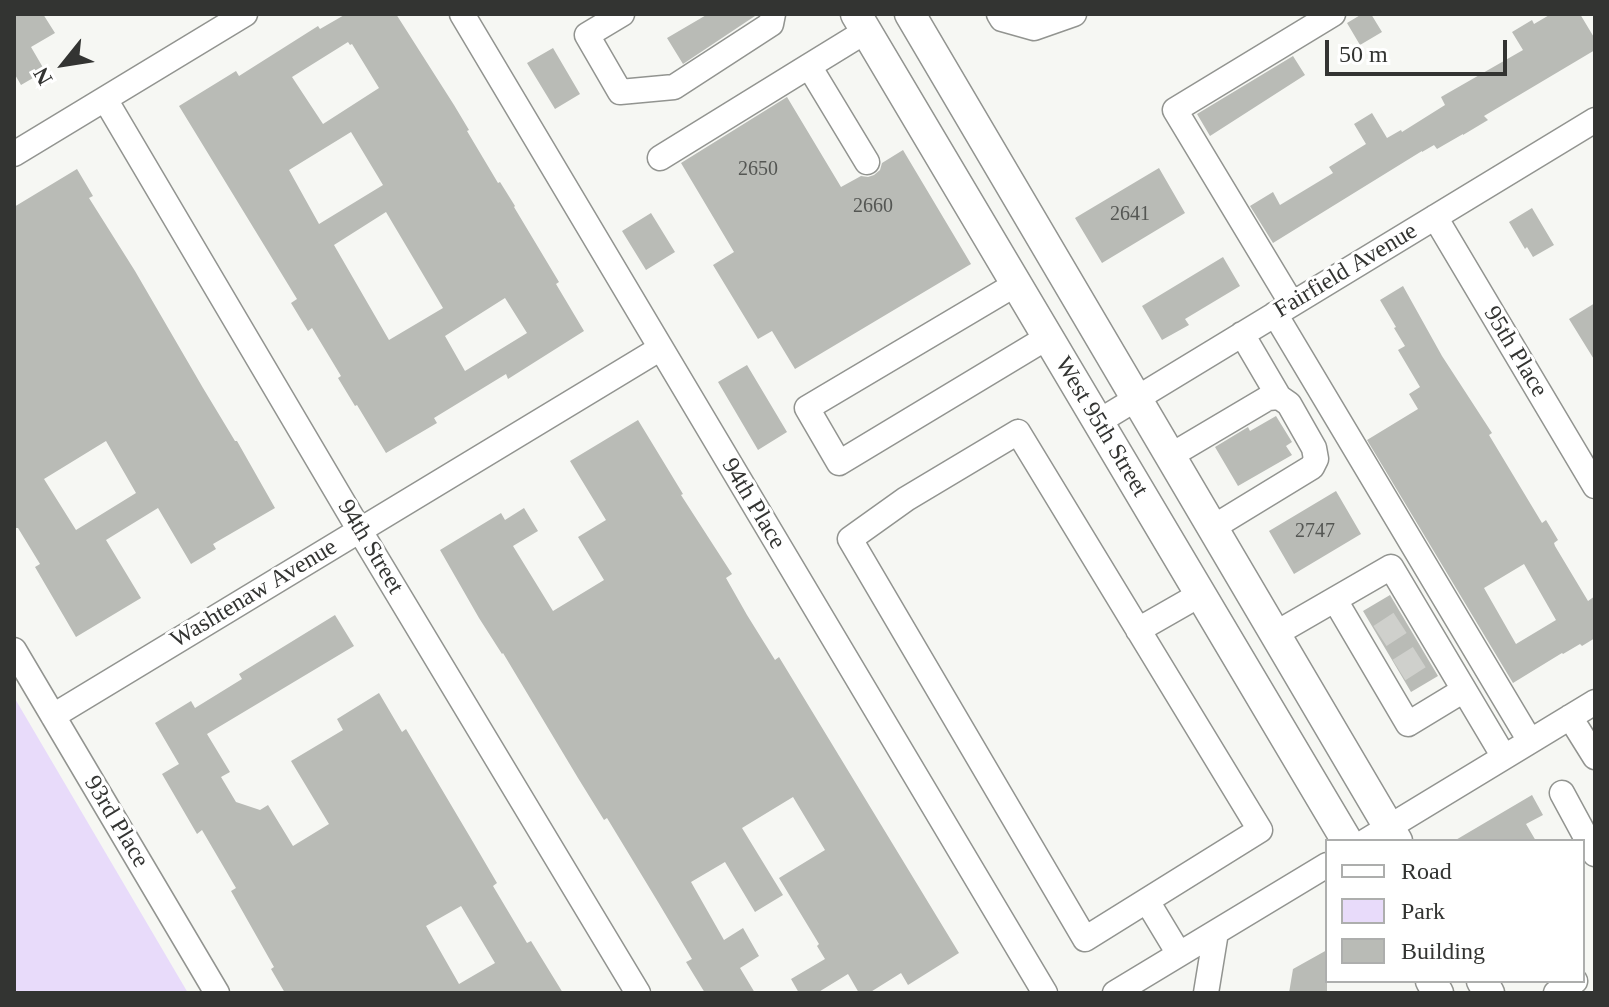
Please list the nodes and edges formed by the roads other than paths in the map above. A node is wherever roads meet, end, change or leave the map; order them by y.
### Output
1 (245, 14) edge
2 (462, 14) edge
3 (622, 14) edge
4 (773, 14) edge
5 (910, 14) edge
6 (999, 14) edge
7 (1074, 14) edge
8 (1333, 14) edge
9 (861, 23) edge
10 (809, 66) junction
11 (105, 99) junction
12 (1594, 124) edge
13 (14, 154) edge
14 (660, 158) dead end
15 (867, 162) dead end
16 (1435, 217) junction
17 (1016, 284) junction
18 (1283, 309) junction
19 (1242, 334) junction
20 (1048, 337) junction
21 (661, 348) junction
22 (1279, 397) junction
23 (1136, 399) junction
24 (1098, 422) junction
25 (1170, 456) junction
26 (1595, 486) edge
27 (1212, 528) junction
28 (360, 531) junction
29 (1201, 594) junction
30 (1335, 600) junction
31 (1138, 630) junction
32 (1275, 634) junction
33 (14, 650) edge
34 (1464, 690) junction
35 (1595, 702) edge
36 (53, 716) junction
37 (1570, 717) junction
38 (1530, 741) junction
39 (1504, 757) junction
40 (1595, 757) edge
41 (1562, 793) dead end
42 (1384, 836) edge
43 (1346, 839) edge
44 (1595, 854) edge
45 (1325, 866) edge
46 (1147, 901) junction
47 (1216, 932) junction
48 (1179, 954) junction
49 (217, 993) edge
50 (638, 993) edge
51 (1045, 993) edge
52 (1115, 993) edge
53 (1206, 993) edge

1 - 11 street
2 - 21 street, 94th Place
3 - 4 street
5 - 23 main road, West 95th Street
6 - 7 street
8 - 18 street
9 - 10 street
9 - 17 main road, West 95th Street
10 - 14 street
10 - 15 street
11 - 13 street
11 - 28 street, 94th Street
12 - 16 street, Fairfield Avenue
16 - 18 street, Fairfield Avenue
16 - 26 street, 95th Place
17 - 20 main road, West 95th Street
17 - 20 street
18 - 19 street, Fairfield Avenue
18 - 38 street
19 - 22 street
19 - 23 street, Fairfield Avenue
20 - 24 main road, West 95th Street
21 - 28 street, Washtenaw Avenue
21 - 51 street, 94th Place
22 - 25 street
22 - 27 street
23 - 24 street, Fairfield Avenue
23 - 25 main road, West 95th Street
24 - 29 main road, West 95th Street
25 - 27 main road, West 95th Street
27 - 32 main road, West 95th Street
28 - 36 street, Washtenaw Avenue
28 - 50 street, 94th Street
29 - 31 street
29 - 43 main road, West 95th Street
30 - 32 street
30 - 34 street
30 - 34 street
31 - 46 street
31 - 46 street
32 - 42 main road, West 95th Street
33 - 36 street, 93rd Place
34 - 39 street
35 - 37 street
36 - 49 street, 93rd Place
37 - 38 street
37 - 40 street
38 - 39 street
39 - 42 street
41 - 44 street
45 - 47 street
46 - 48 street
47 - 48 street
47 - 53 street
48 - 52 street

